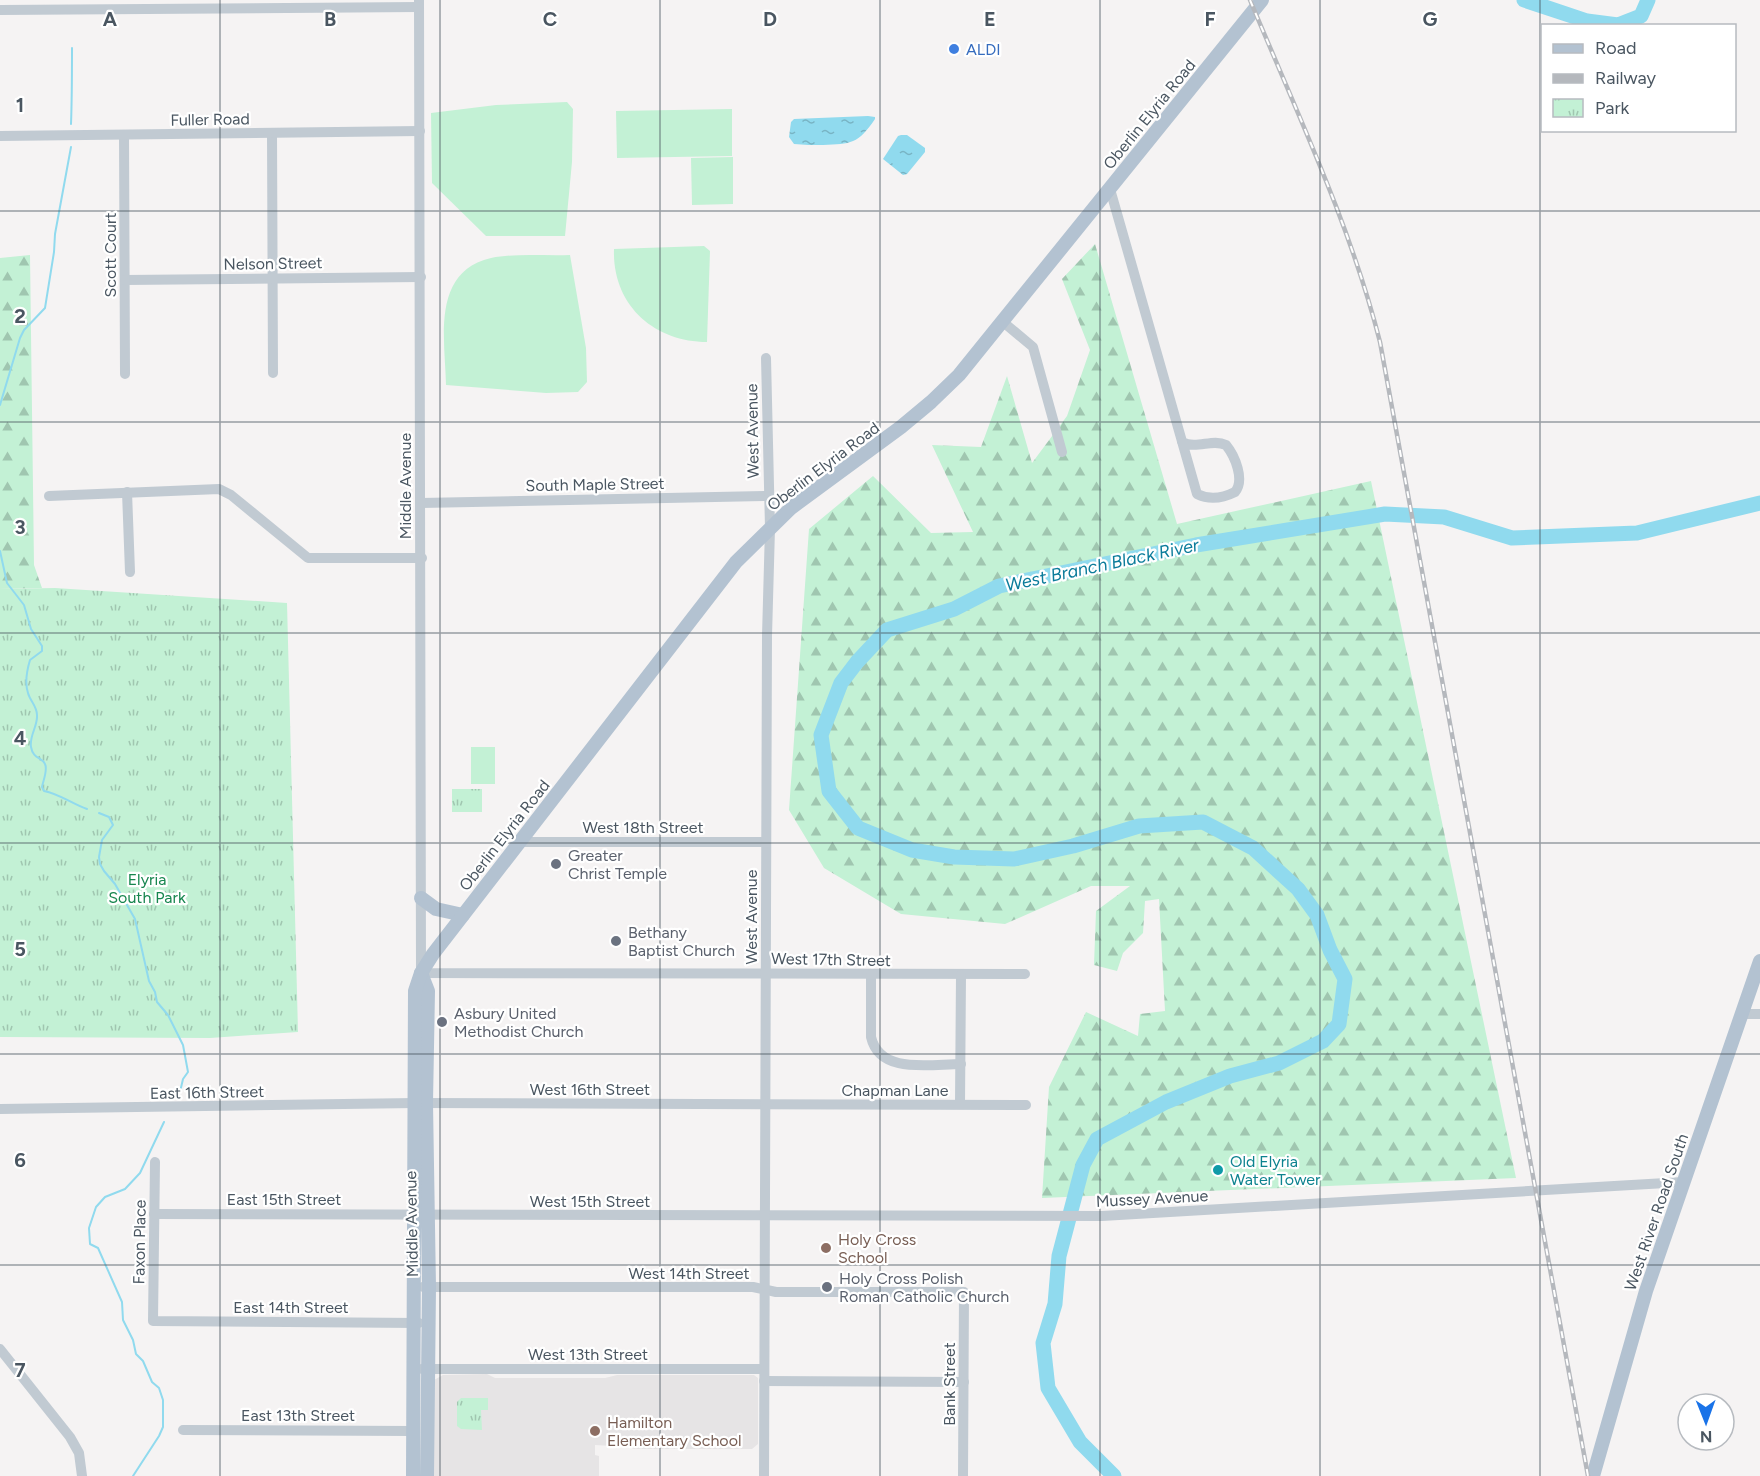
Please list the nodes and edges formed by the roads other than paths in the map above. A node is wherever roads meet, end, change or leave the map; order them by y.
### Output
1 (1262, 0) edge
2 (419, 3) edge
3 (0, 10) edge
4 (420, 131) junction
5 (272, 133) junction
6 (124, 135) junction
7 (0, 136) edge
8 (1110, 189) junction
9 (421, 277) junction
10 (273, 279) junction
11 (125, 280) junction
12 (1003, 322) junction
13 (766, 358) dead end
14 (273, 373) dead end
15 (125, 374) dead end
16 (1182, 442) junction
17 (1062, 452) dead end
18 (127, 492) junction
19 (49, 496) dead end
20 (768, 496) junction
21 (422, 503) junction
22 (770, 528) junction
23 (422, 558) junction
24 (130, 572) dead end
25 (519, 842) junction
26 (766, 842) junction
27 (422, 897) junction
28 (463, 915) junction
29 (1760, 961) edge
30 (421, 973) junction
31 (766, 973) junction
32 (871, 975) junction
33 (961, 975) junction
34 (1025, 975) dead end
35 (1741, 1014) junction
36 (1760, 1014) edge
37 (961, 1064) junction
38 (420, 1103) junction
39 (960, 1104) junction
40 (765, 1105) junction
41 (1026, 1105) dead end
42 (0, 1109) edge
43 (155, 1162) dead end
44 (1683, 1182) junction
45 (154, 1214) junction
46 (421, 1215) junction
47 (765, 1216) junction
48 (422, 1287) junction
49 (764, 1289) junction
50 (964, 1292) joint
51 (153, 1322) joint
52 (421, 1323) junction
53 (0, 1349) edge
54 (412, 1369) junction
55 (428, 1369) junction
56 (764, 1369) junction
57 (764, 1381) junction
58 (964, 1382) junction
59 (183, 1430) dead end
60 (412, 1431) junction
61 (82, 1476) edge
62 (413, 1476) edge
63 (427, 1476) edge
64 (764, 1476) edge
65 (963, 1476) edge
66 (1593, 1476) edge

1 - 8 main road, Oberlin Elyria Road
2 - 3 street
2 - 4 street, Middle Avenue
4 - 5 street, Fuller Road
4 - 9 street, Middle Avenue
5 - 6 street, Fuller Road
5 - 10 street
6 - 7 street, Fuller Road
6 - 11 street, Scott Court
8 - 12 main road, Oberlin Elyria Road
8 - 16 street
9 - 10 street, Nelson Street
9 - 21 street, Middle Avenue
10 - 11 street, Nelson Street
10 - 14 street
11 - 15 street, Scott Court
12 - 17 street
12 - 22 main road, Oberlin Elyria Road
13 - 20 street, West Avenue
16 - 16 street
18 - 19 street
18 - 23 street
18 - 24 street
20 - 21 street, South Maple Street
20 - 22 street, West Avenue
21 - 23 street, Middle Avenue
22 - 25 main road, Oberlin Elyria Road
22 - 26 street, West Avenue
23 - 27 street, Middle Avenue
25 - 26 street, West 18th Street
25 - 28 main road, Oberlin Elyria Road
26 - 31 street, West Avenue
27 - 28 main road
27 - 30 street, Middle Avenue
28 - 30 main road, Oberlin Elyria Road
29 - 35 main road, West River Road South
30 - 31 street, West 17th Street
30 - 38 main road, Middle Avenue
31 - 32 street, West 17th Street
31 - 40 street, West Avenue
32 - 33 street, West 17th Street
32 - 37 street
33 - 34 street, West 17th Street
33 - 37 street
35 - 36 street
35 - 44 main road, West River Road South
37 - 39 street
38 - 40 street, West 16th Street
38 - 42 street, East 16th Street
38 - 46 main road, Middle Avenue
39 - 40 street, Chapman Lane
39 - 41 street, Chapman Lane
40 - 47 street, West Avenue
43 - 45 street, Faxon Place
44 - 47 street, Mussey Avenue
44 - 66 main road, West River Road South
45 - 46 street, East 15th Street
45 - 51 street, Faxon Place
46 - 47 street, West 15th Street
46 - 48 main road, Middle Avenue
47 - 49 street, West Avenue
48 - 49 street, West 14th Street
48 - 52 main road, Middle Avenue
49 - 50 street, West 14th Street
49 - 56 street, West Avenue
50 - 58 street, Bank Street
51 - 52 street, East 14th Street
52 - 54 main road, Middle Avenue
52 - 55 main road, Middle Avenue
53 - 61 street
54 - 55 street, West 13th Street
54 - 60 main road, Middle Avenue
55 - 56 street, West 13th Street
55 - 63 main road, Middle Avenue
56 - 57 street, West Avenue
57 - 58 street
57 - 64 street, West Avenue
58 - 65 street, Bank Street
59 - 60 street, East 13th Street
60 - 62 main road, Middle Avenue

